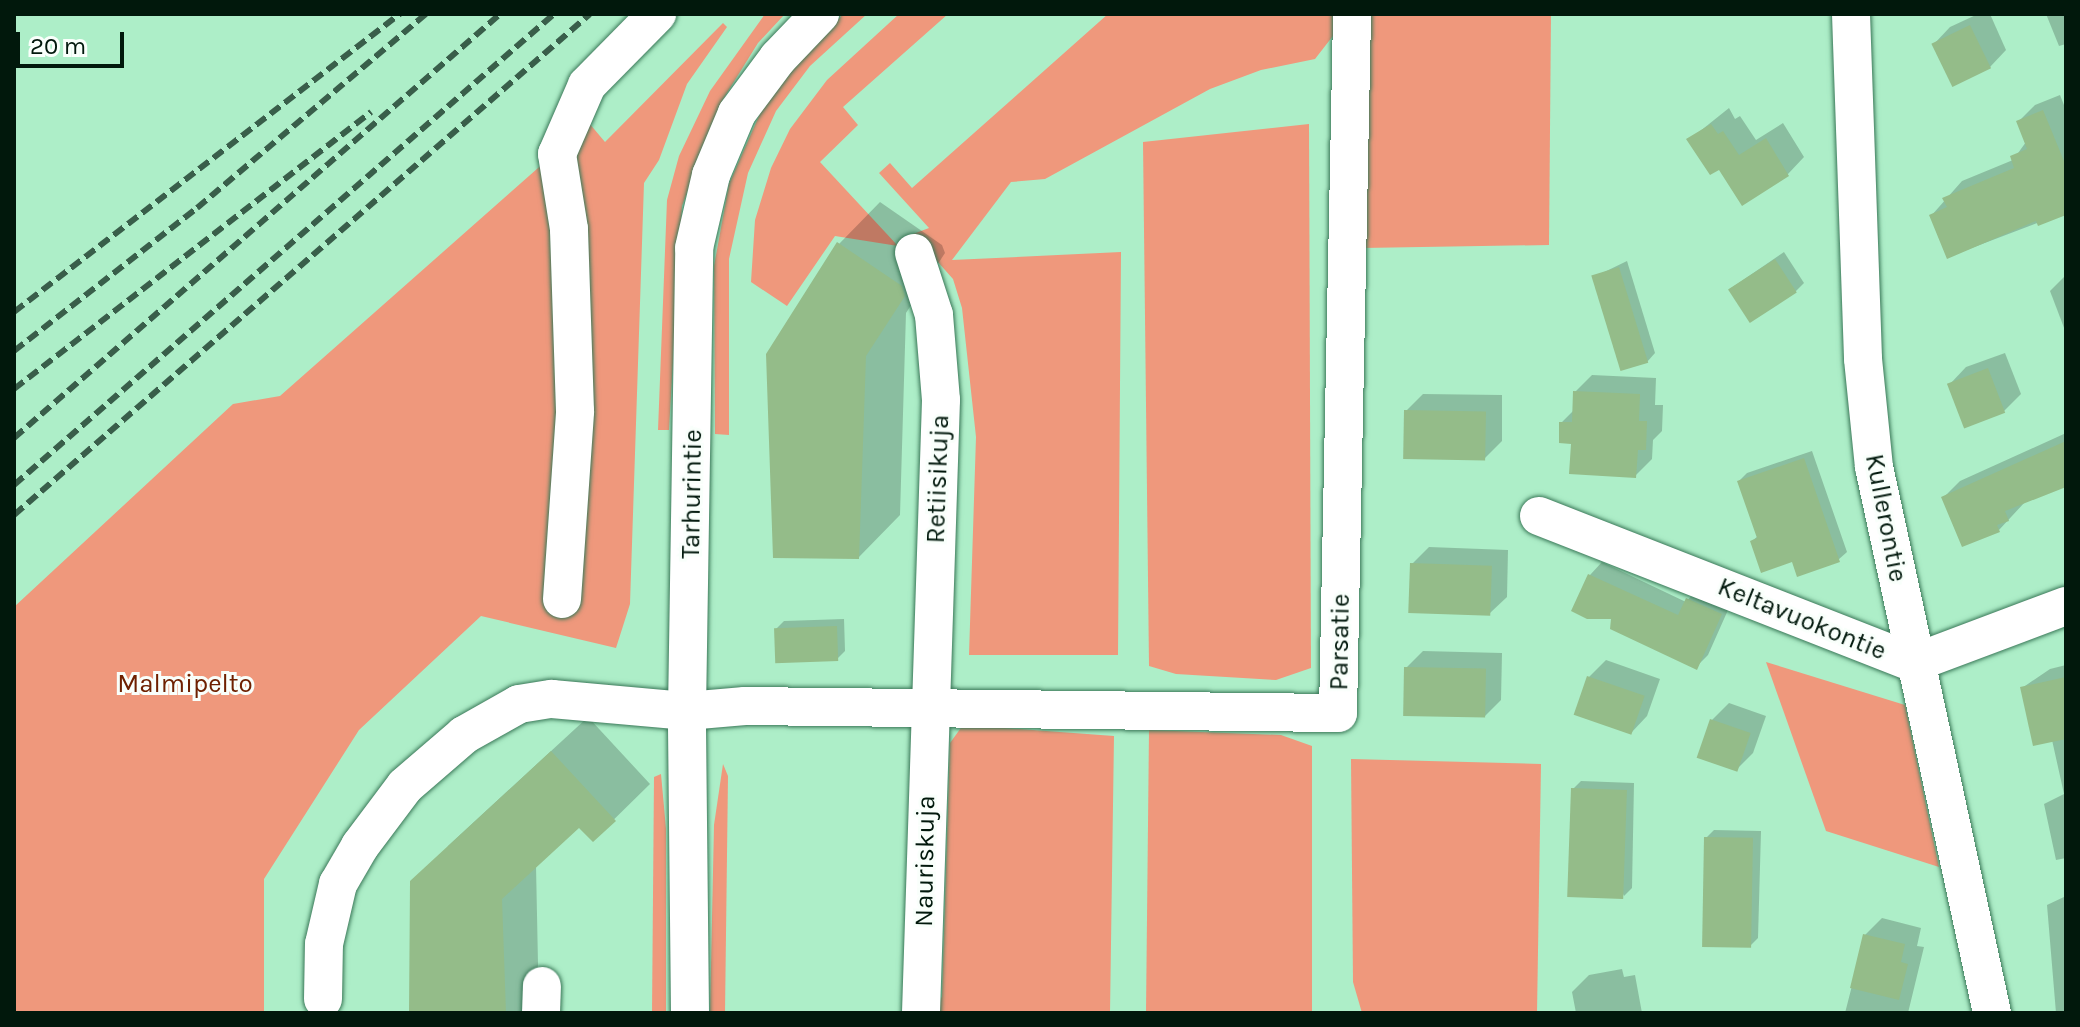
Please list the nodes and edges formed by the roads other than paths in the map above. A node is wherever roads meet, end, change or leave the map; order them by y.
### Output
1 (657, 14) edge
2 (820, 14) edge
3 (1352, 14) edge
4 (1851, 14) edge
5 (914, 253) dead end
6 (1539, 516) dead end
7 (562, 599) dead end
8 (2066, 606) edge
9 (1914, 663) junction
10 (928, 709) junction
11 (687, 711) junction
12 (323, 999) dead end
13 (690, 1013) edge
14 (921, 1013) edge
15 (1992, 1013) edge

1 - 7 street
2 - 11 street, Tarhurintie
3 - 10 street, Parsatie
4 - 9 street, Kullerontie
5 - 10 street, Retiisikuja
6 - 9 street, Keltavuokontie
8 - 9 street, Keltavuokontie
9 - 15 street, Kullerontie
10 - 11 street, Parsatie
10 - 14 street, Nauriskuja
11 - 12 street, Parsatie
11 - 13 street, Tarhurintie

